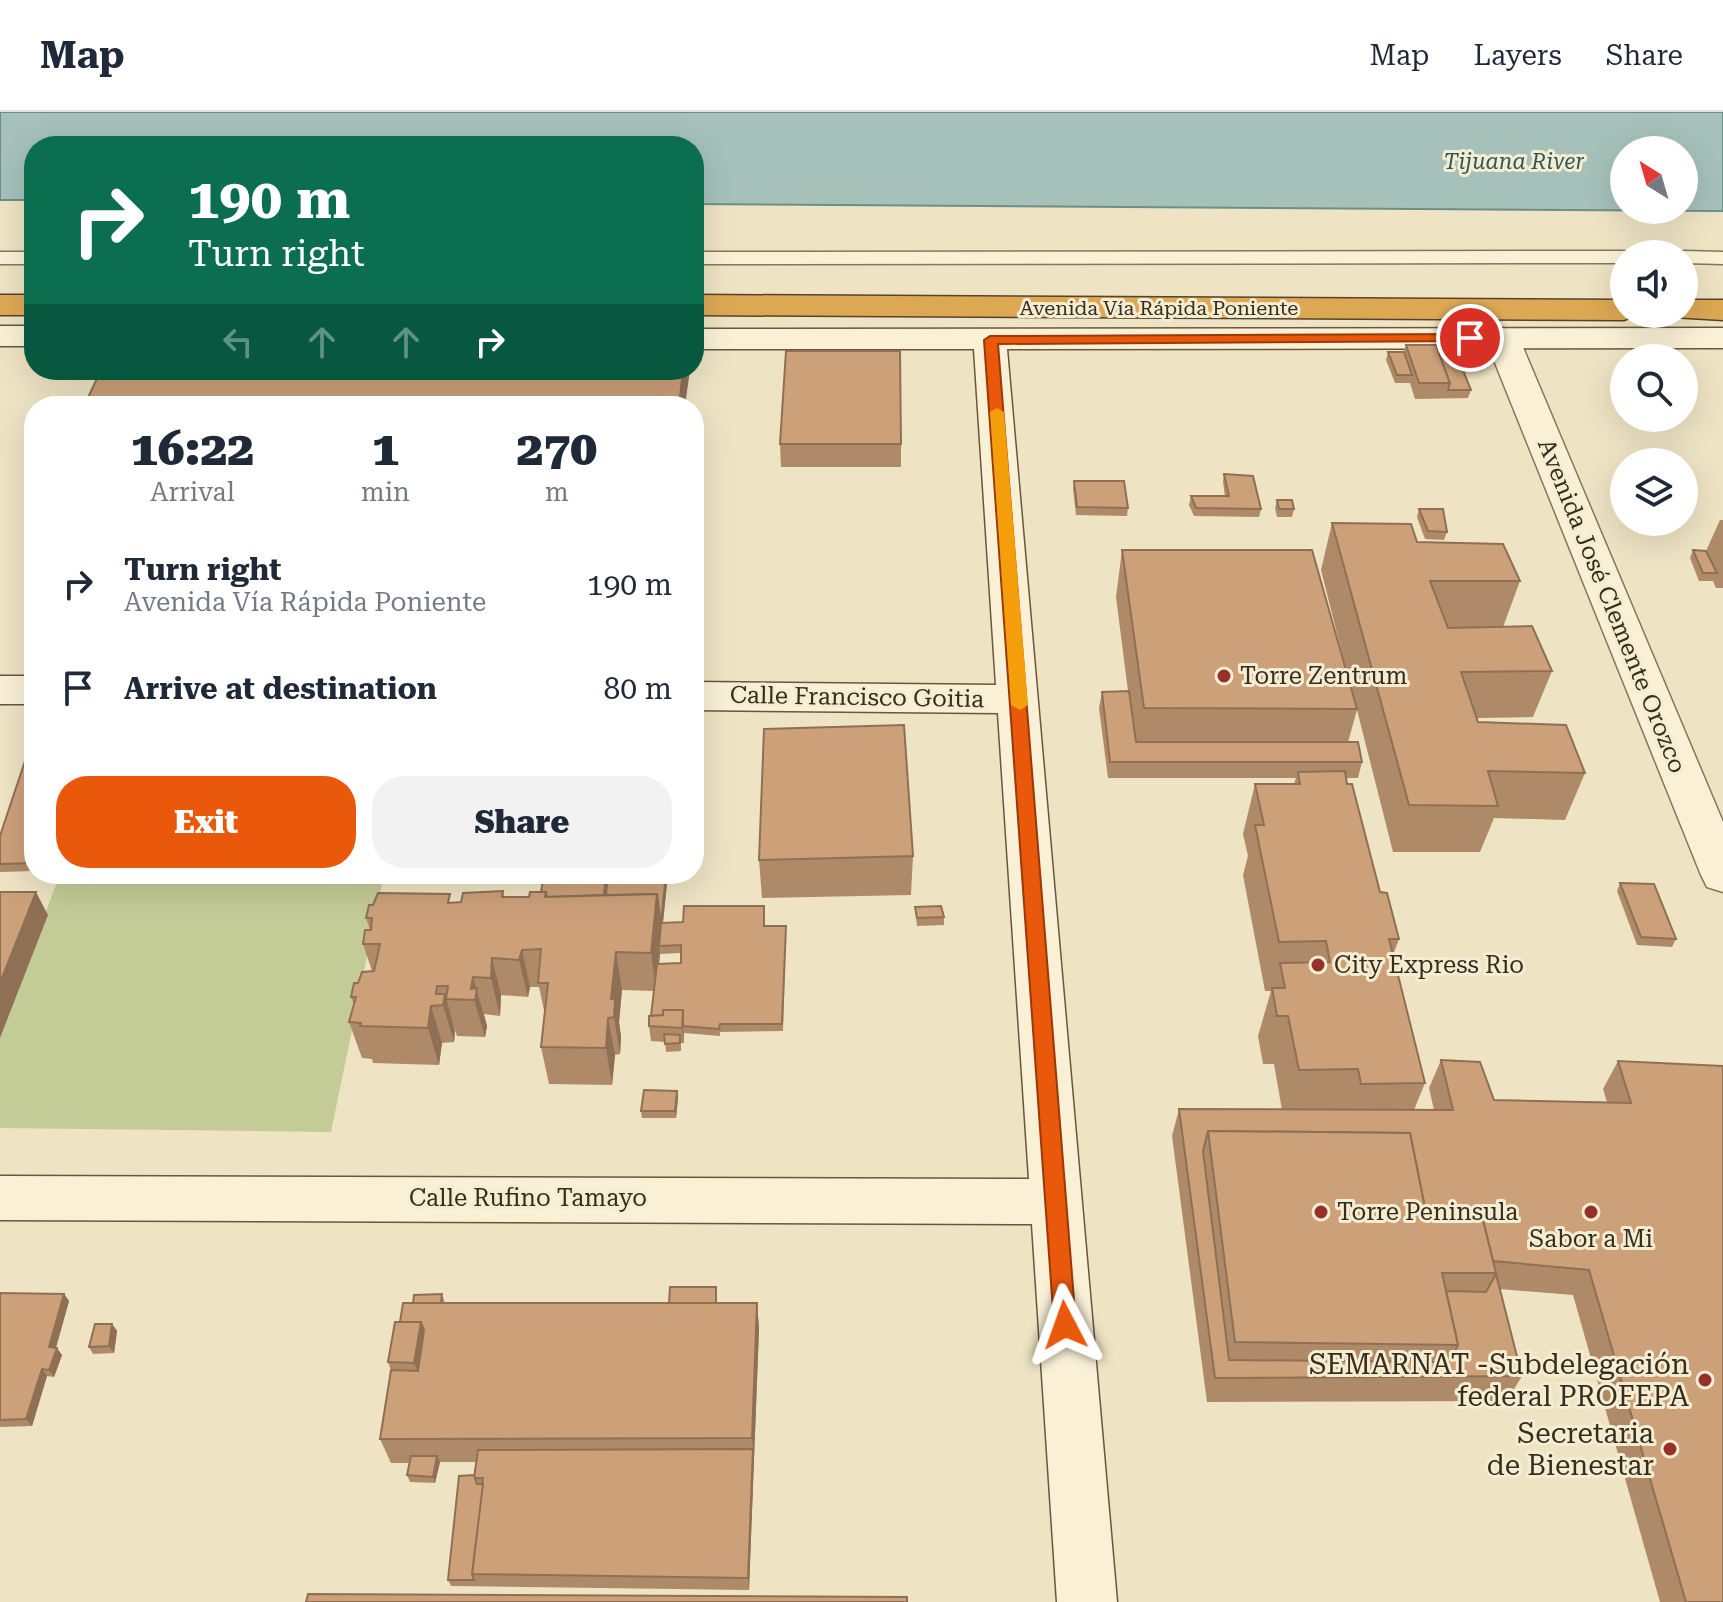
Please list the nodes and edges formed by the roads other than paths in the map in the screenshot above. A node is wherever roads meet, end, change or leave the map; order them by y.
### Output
1 (1610, 257) edge
2 (1698, 257) edge
3 (0, 258) edge
4 (24, 258) edge
5 (704, 258) edge
6 (1723, 258) edge
7 (0, 305) edge
8 (24, 305) edge
9 (704, 305) edge
10 (1610, 310) edge
11 (1698, 310) edge
12 (1723, 310) edge
13 (0, 336) edge
14 (24, 336) edge
15 (1502, 338) junction
16 (1723, 338) edge
17 (704, 339) edge
18 (990, 340) junction
19 (0, 690) edge
20 (24, 690) edge
21 (704, 696) edge
22 (1019, 699) junction
23 (1723, 875) edge
24 (0, 1198) edge
25 (1055, 1202) junction
26 (1087, 1602) edge

1 - 5 lane
2 - 6 lane
3 - 4 lane
7 - 8 highway
9 - 10 highway, Avenida Vía Rápida Poniente
11 - 12 highway
13 - 14 street
15 - 16 street, Avenida Vía Rápida Poniente
15 - 18 street, Avenida Vía Rápida Poniente
15 - 23 street, Avenida José Clemente Orozco
17 - 18 street, Avenida Vía Rápida Poniente
18 - 22 street
19 - 20 street
21 - 22 street, Calle Francisco Goitia
22 - 25 street
24 - 25 street, Calle Rufino Tamayo
25 - 26 street

